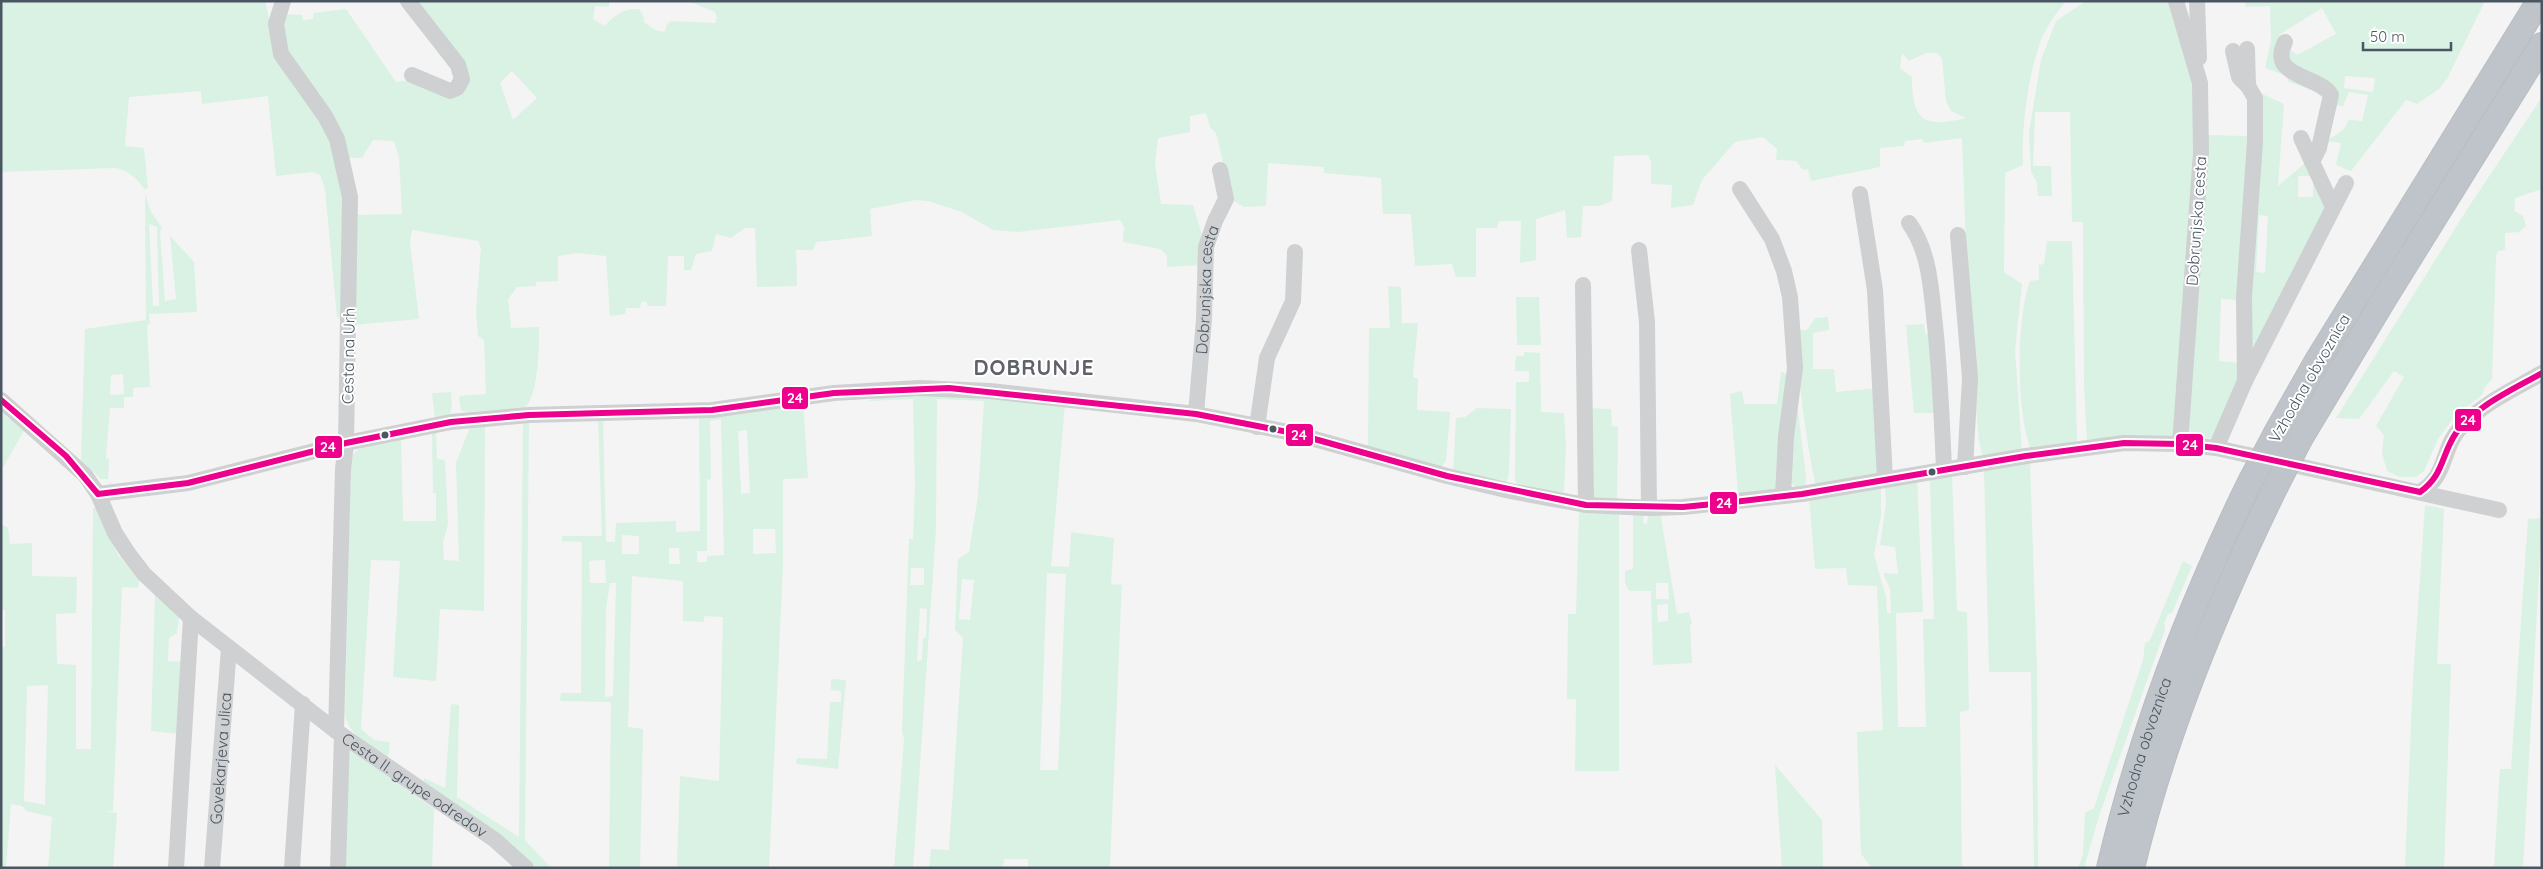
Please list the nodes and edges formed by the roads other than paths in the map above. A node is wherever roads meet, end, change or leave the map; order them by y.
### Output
1 (283, 1) edge
2 (408, 1) edge
3 (2176, 1) edge
4 (2197, 1) edge
5 (2539, 1) edge
6 (2285, 42) dead end
7 (2542, 45) edge
8 (2240, 50) dead end
9 (412, 75) dead end
10 (2200, 82) junction
11 (2301, 138) dead end
12 (2312, 162) junction
13 (1220, 170) dead end
14 (2346, 183) dead end
15 (1740, 189) dead end
16 (1860, 194) dead end
17 (2333, 207) junction
18 (1909, 223) dead end
19 (1958, 235) dead end
20 (1639, 250) dead end
21 (1296, 252) dead end
22 (1583, 285) dead end
23 (2542, 373) edge
24 (2245, 381) junction
25 (1, 400) edge
26 (1196, 414) junction
27 (1257, 427) junction
28 (346, 443) junction
29 (2180, 444) junction
30 (2216, 448) junction
31 (1965, 467) junction
32 (1944, 469) junction
33 (1885, 479) junction
34 (2420, 492) junction
35 (98, 494) junction
36 (1783, 496) junction
37 (1586, 505) junction
38 (1649, 508) junction
39 (2499, 510) dead end
40 (191, 618) junction
41 (229, 648) junction
42 (303, 704) junction
43 (339, 733) junction
44 (2147, 768) junction
45 (176, 868) edge
46 (212, 868) edge
47 (292, 868) edge
48 (338, 868) edge
49 (526, 868) edge
50 (2095, 868) edge
51 (2109, 868) edge
52 (2132, 868) edge
53 (2144, 868) edge

1 - 28 street, Cesta na Urh
2 - 9 street
3 - 10 street, Dobrunjska cesta
4 - 10 street
5 - 44 highway, Vzhodna obvoznica, bridge
6 - 12 street
7 - 44 highway, Vzhodna obvoznica, bridge
8 - 24 street
10 - 29 street, Dobrunjska cesta
11 - 12 street
12 - 17 street
13 - 26 street, Dobrunjska cesta
14 - 17 street
15 - 36 street
16 - 33 street
17 - 24 street
18 - 32 street
19 - 31 street
20 - 38 street
21 - 27 street
22 - 37 street
23 - 34 street
24 - 30 street
25 - 35 street, Cesta II. grupe odredov
26 - 27 street
26 - 28 street
27 - 37 street
28 - 35 street
28 - 43 street, Cesta na Urh
29 - 30 street
29 - 31 street
30 - 34 street
31 - 32 street
32 - 33 street
33 - 36 street
34 - 39 street
35 - 40 street, Cesta II. grupe odredov
36 - 38 street
37 - 38 street
40 - 41 street, Cesta II. grupe odredov
40 - 45 street
41 - 42 street, Cesta II. grupe odredov
41 - 46 street, Govekarjeva ulica
42 - 43 street, Cesta II. grupe odredov
42 - 47 street
43 - 48 street, Cesta na Urh
43 - 49 street, Cesta II. grupe odredov
44 - 50 highway
44 - 51 highway, Vzhodna obvoznica
44 - 52 highway, Vzhodna obvoznica
44 - 53 highway

